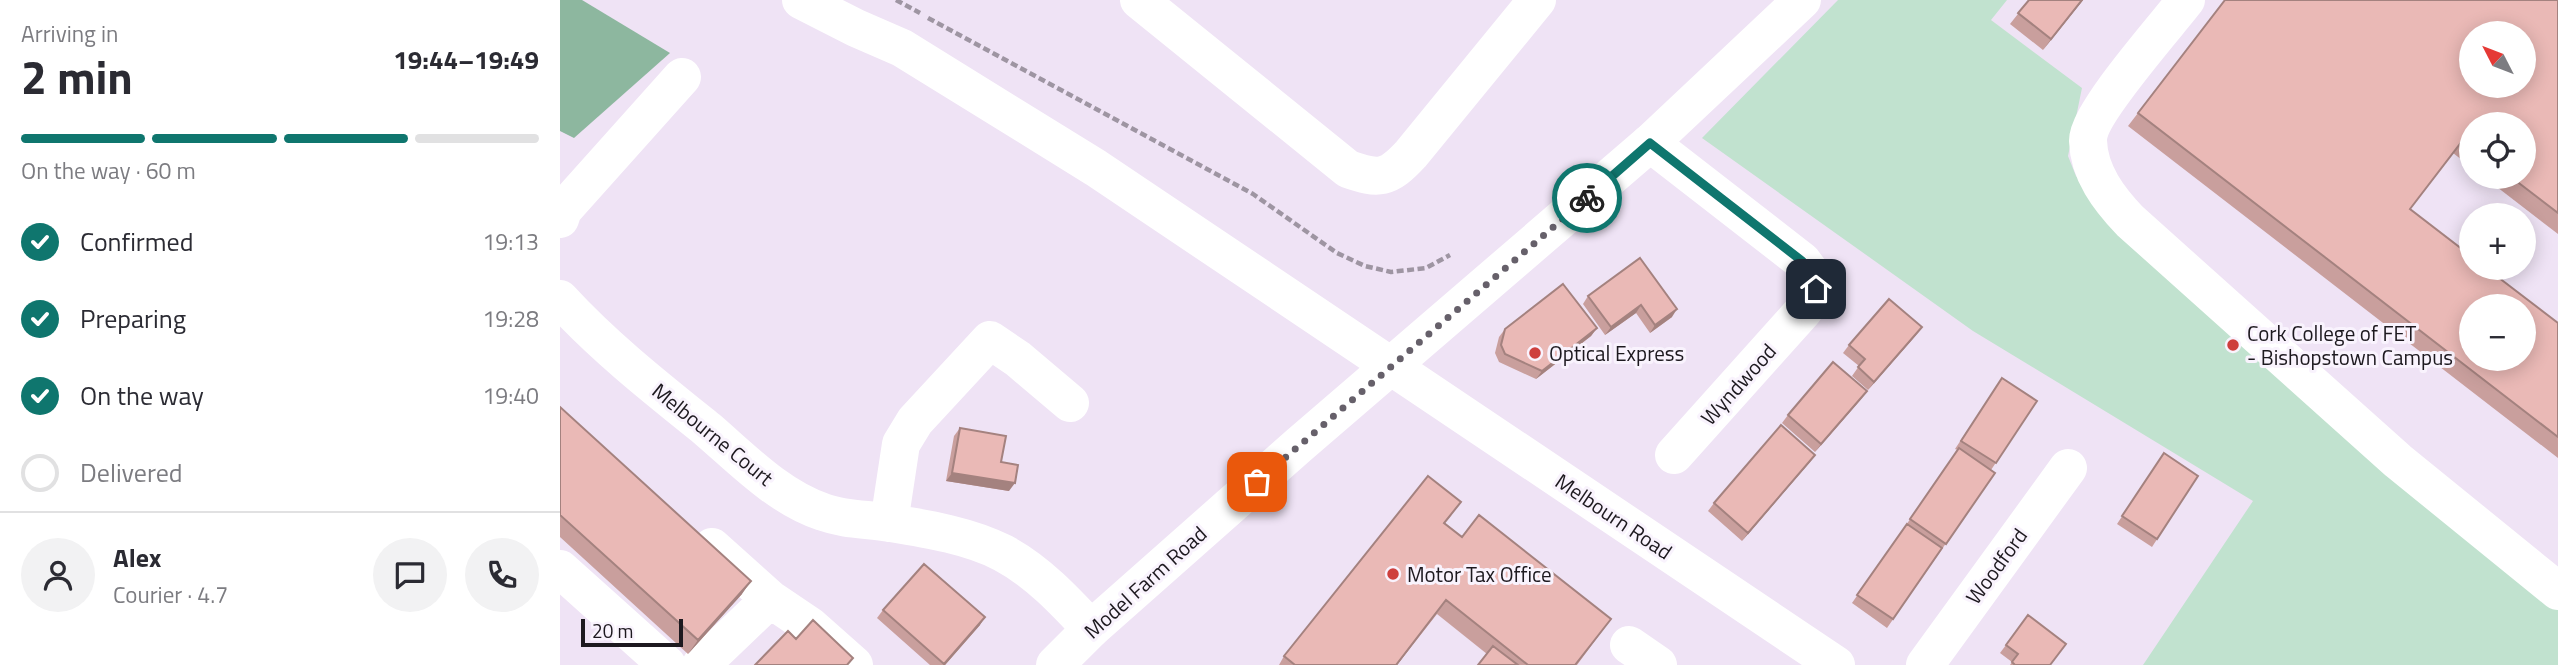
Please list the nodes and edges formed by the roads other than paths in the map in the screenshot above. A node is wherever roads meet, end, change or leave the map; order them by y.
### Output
1 (801, 0) edge
2 (1139, 0) edge
3 (1537, 0) edge
4 (1802, 0) edge
5 (2186, 0) edge
6 (682, 77) dead end
7 (1650, 143) junction
8 (560, 219) edge
9 (560, 299) edge
10 (1392, 367) junction
11 (1070, 403) dead end
12 (1674, 455) dead end
13 (2068, 468) dead end
14 (889, 523) junction
15 (690, 527) edge
16 (560, 569) edge
17 (2558, 591) edge
18 (771, 599) junction
19 (1091, 629) junction
20 (667, 665) edge
21 (701, 665) edge
22 (854, 665) edge
23 (1055, 665) edge
24 (1836, 665) edge
25 (1925, 665) edge

1 - 10 street, Melbourn Road
2 - 3 street
4 - 7 street, Model Farm Road
5 - 17 street
6 - 8 street
7 - 10 street, Model Farm Road
7 - 12 street, Wyndwood
9 - 14 street, Melbourne Court
10 - 19 street, Model Farm Road
10 - 24 street, Melbourn Road
11 - 14 street
13 - 25 street, Woodford
14 - 19 street, Melbourne Court
15 - 18 street
16 - 20 street
18 - 21 street
18 - 22 street
19 - 23 street, Model Farm Road

